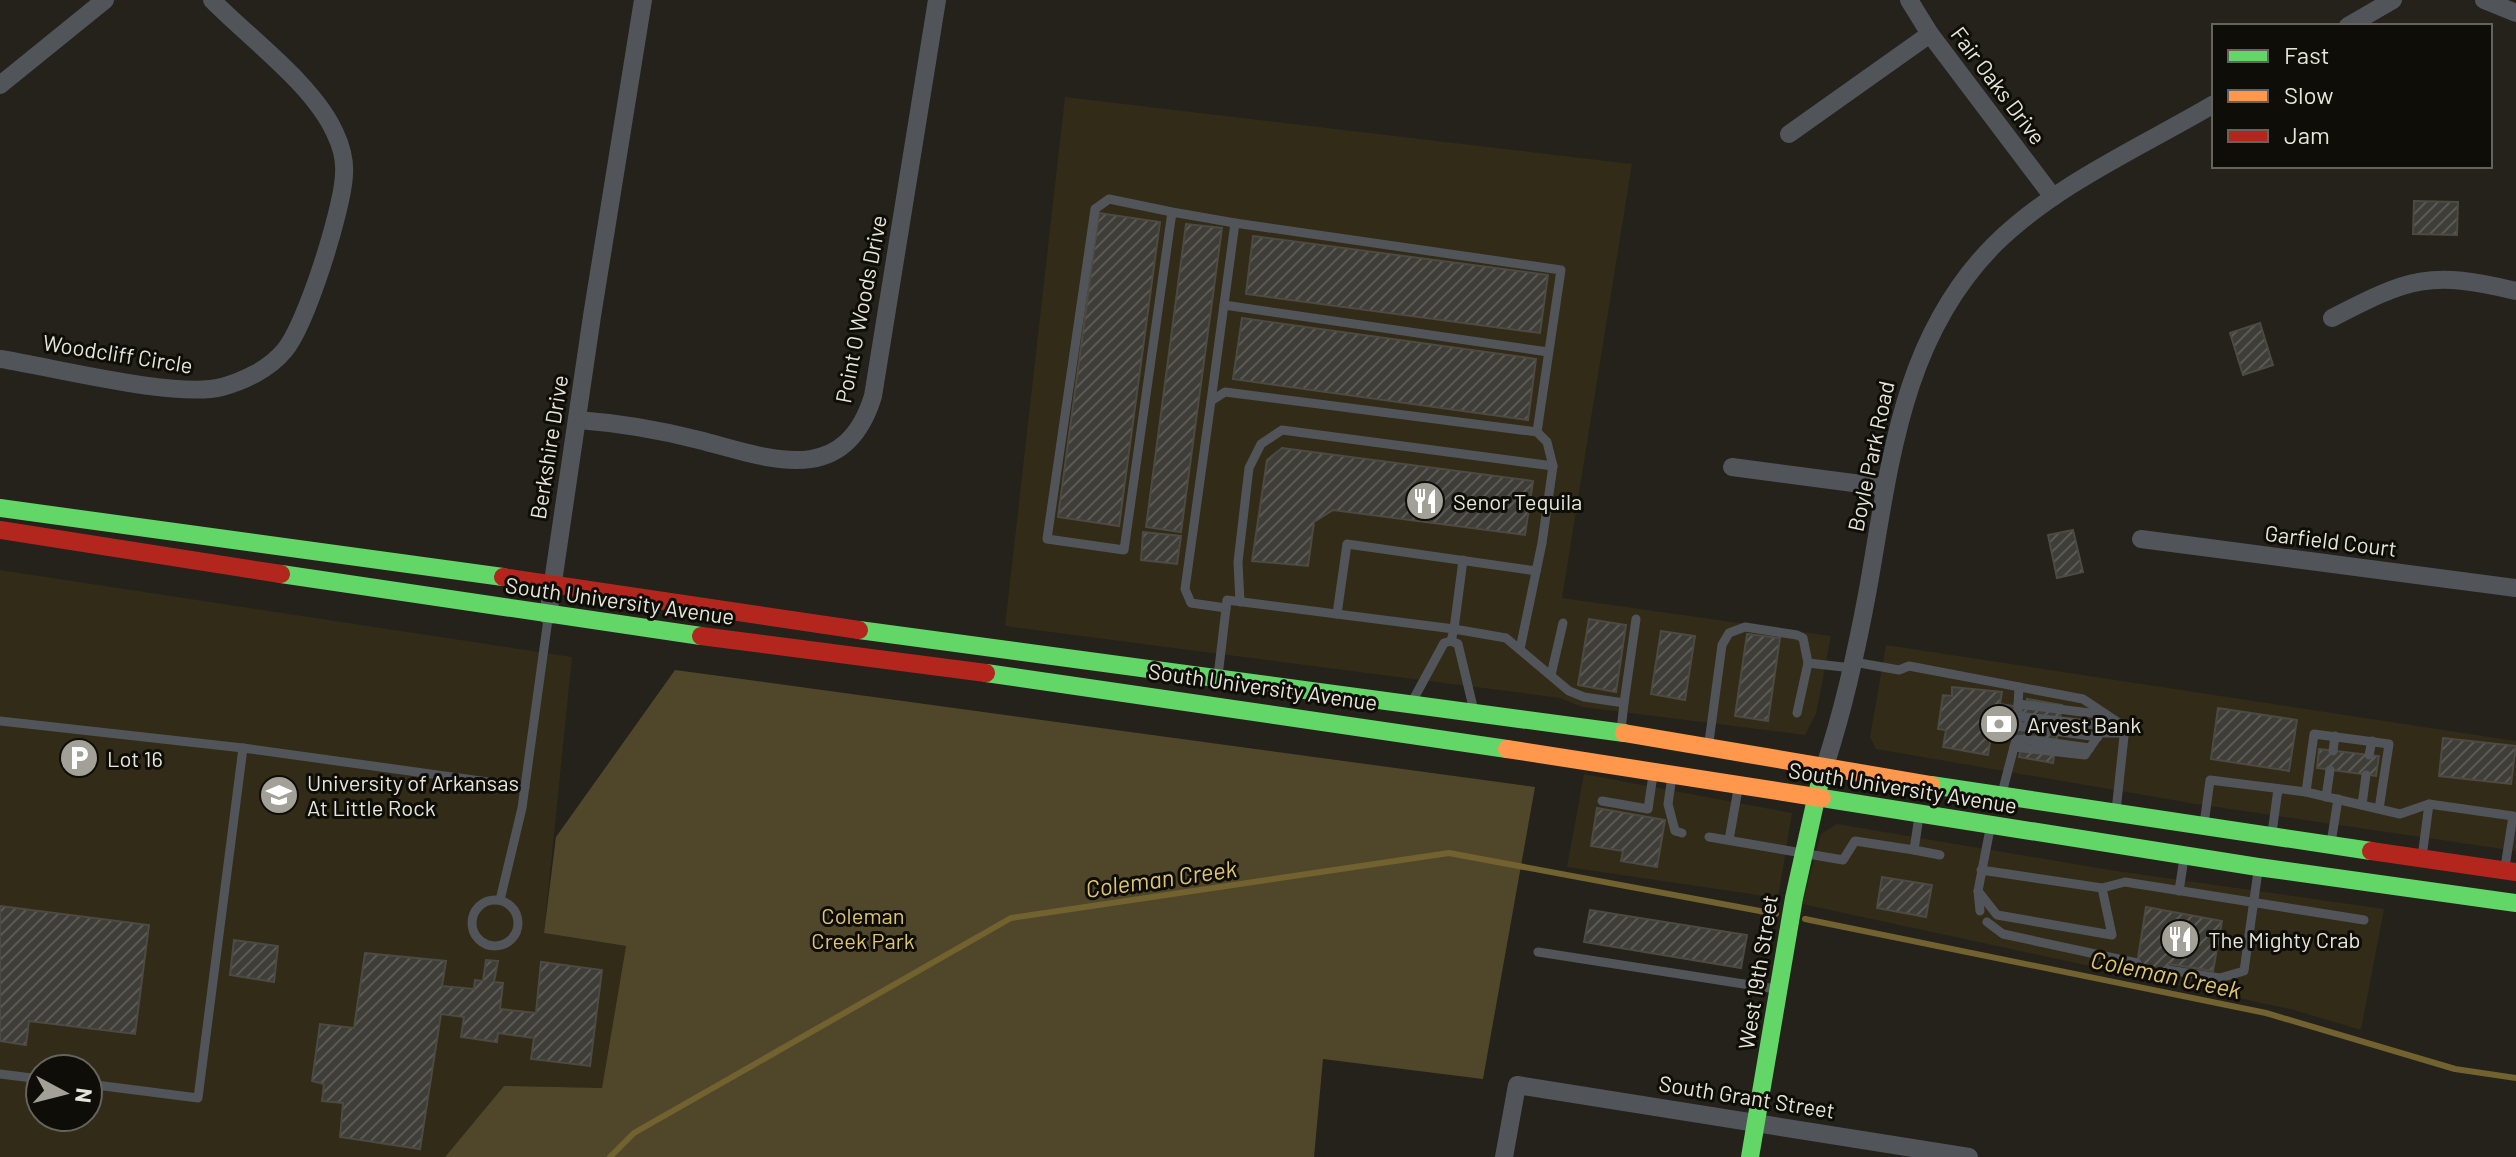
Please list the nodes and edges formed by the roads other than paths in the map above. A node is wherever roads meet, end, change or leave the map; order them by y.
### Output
1 (105, 0) edge
2 (212, 0) edge
3 (643, 0) edge
4 (937, 0) edge
5 (1909, 0) edge
6 (2393, 0) edge
7 (2484, 0) edge
8 (2516, 13) edge
9 (2351, 24) edge
10 (1930, 34) junction
11 (0, 85) edge
12 (2212, 105) edge
13 (1789, 134) dead end
14 (2053, 197) junction
15 (1172, 212) junction
16 (1235, 223) junction
17 (2516, 291) edge
18 (1224, 305) junction
19 (2332, 318) dead end
20 (1548, 352) junction
21 (0, 359) edge
22 (1211, 401) junction
23 (578, 420) junction
24 (1537, 432) junction
25 (1553, 466) junction
26 (1732, 467) dead end
27 (1884, 487) junction
28 (0, 508) edge
29 (0, 530) edge
30 (2141, 539) dead end
31 (1463, 560) junction
32 (1536, 571) junction
33 (551, 584) junction
34 (2516, 588) edge
35 (1240, 602) junction
36 (1226, 608) junction
37 (1337, 614) junction
38 (548, 616) junction
39 (1636, 619) dead end
40 (1563, 623) dead end
41 (1454, 629) junction
42 (1451, 641) junction
43 (1520, 649) junction
44 (1808, 663) junction
45 (1853, 665) junction
46 (1551, 675) junction
47 (1217, 678) junction
48 (2019, 687) junction
49 (1624, 703) junction
50 (2018, 704) junction
51 (1412, 706) junction
52 (1797, 713) dead end
53 (1475, 714) junction
54 (2109, 715) junction
55 (2017, 716) junction
56 (0, 721) edge
57 (2125, 730) junction
58 (1620, 733) junction
59 (2335, 736) junction
60 (2098, 737) junction
61 (2372, 741) junction
62 (1708, 745) junction
63 (243, 748) junction
64 (2333, 751) dead end
65 (2369, 755) dead end
66 (1825, 766) junction
67 (2330, 770) dead end
68 (1653, 771) junction
69 (1673, 775) junction
70 (2366, 775) dead end
71 (1739, 784) junction
72 (525, 787) junction
73 (2278, 789) junction
74 (2306, 792) junction
75 (1815, 796) junction
76 (2001, 797) junction
77 (2326, 797) junction
78 (2338, 799) junction
79 (1602, 801) dead end
80 (2429, 804) junction
81 (2362, 805) junction
82 (2379, 809) junction
83 (2116, 814) junction
84 (1919, 815) junction
85 (1991, 826) junction
86 (2203, 827) junction
87 (1682, 833) dead end
88 (1709, 837) dead end
89 (2271, 837) junction
90 (1729, 840) junction
91 (2331, 844) junction
92 (1914, 850) junction
93 (1802, 853) junction
94 (1940, 855) dead end
95 (2184, 856) junction
96 (2422, 857) junction
97 (2258, 867) junction
98 (1981, 870) junction
99 (2510, 871) edge
100 (2102, 888) junction
101 (1978, 891) junction
102 (2179, 891) junction
103 (500, 900) junction
104 (2254, 902) junction
105 (2516, 903) edge
106 (1980, 911) dead end
107 (2364, 920) dead end
108 (1987, 922) dead end
109 (1538, 952) dead end
110 (2137, 963) dead end
111 (2168, 970) dead end
112 (1779, 989) junction
113 (0, 1074) edge
114 (24, 1077) edge
115 (104, 1086) edge
116 (1756, 1121) junction
117 (1504, 1157) edge
118 (1750, 1157) edge
119 (1969, 1157) edge

1 - 11 street
2 - 21 street, Woodcliff Circle
3 - 23 street, Berkshire Drive
4 - 23 street, Point O Woods Drive
5 - 10 street, Fair Oaks Drive
6 - 9 street
7 - 8 street
10 - 13 street
10 - 14 street, Fair Oaks Drive
12 - 14 street, Boyle Park Road
14 - 27 street, Boyle Park Road
15 - 15 lane
15 - 16 lane
16 - 18 lane
16 - 20 lane
17 - 19 street
18 - 20 lane
18 - 22 lane
20 - 24 lane
22 - 24 lane
22 - 36 lane
23 - 33 street, Berkshire Drive
24 - 25 lane
25 - 32 lane
25 - 35 lane
26 - 27 street
27 - 45 street, Boyle Park Road
28 - 33 main road, South University Avenue
29 - 38 main road, South University Avenue
30 - 34 street, Garfield Court
31 - 32 lane
31 - 37 lane
31 - 41 lane
32 - 43 lane
33 - 38 street, Berkshire Drive
33 - 47 main road, South University Avenue
35 - 36 lane
35 - 37 lane
36 - 47 lane
37 - 41 lane
38 - 68 main road, South University Avenue
38 - 72 lane, Berkshire Drive
39 - 49 lane
40 - 46 lane
41 - 42 lane
41 - 43 lane
42 - 51 lane
42 - 53 lane
43 - 46 lane
44 - 45 lane
44 - 52 lane
44 - 62 lane
45 - 48 lane
45 - 66 street, Boyle Park Road
46 - 49 lane
47 - 51 main road, South University Avenue
48 - 50 lane
48 - 54 lane
49 - 58 lane
50 - 54 lane
50 - 55 lane
51 - 53 main road, South University Avenue
53 - 58 main road, South University Avenue
54 - 57 lane
55 - 57 lane
55 - 60 lane
56 - 63 lane
57 - 60 lane
57 - 83 lane
58 - 62 main road, South University Avenue
59 - 61 lane
59 - 64 lane
59 - 74 lane
60 - 76 lane
61 - 65 lane
61 - 82 lane
62 - 66 main road, South University Avenue
63 - 72 lane
63 - 115 lane
66 - 75 main road, West 19th Street
66 - 76 main road, South University Avenue
67 - 77 lane
68 - 69 main road, South University Avenue
68 - 79 lane
69 - 71 main road, South University Avenue
69 - 87 lane
70 - 81 lane
71 - 75 main road, South University Avenue
71 - 90 lane
72 - 103 lane, Berkshire Drive
73 - 74 lane
73 - 86 lane
73 - 89 lane
74 - 77 lane
75 - 84 main road, South University Avenue
75 - 93 main road, West 19th Street
76 - 83 main road, South University Avenue
77 - 78 lane
78 - 81 lane
78 - 91 lane
80 - 82 lane
80 - 96 lane
80 - 99 lane
81 - 82 lane
83 - 86 main road, South University Avenue
84 - 85 main road, South University Avenue
84 - 92 lane
85 - 95 main road, South University Avenue
85 - 98 lane
86 - 89 main road, South University Avenue
88 - 90 lane
89 - 91 main road, South University Avenue
90 - 93 lane
91 - 96 main road, South University Avenue
92 - 93 lane
92 - 94 lane
93 - 112 main road, West 19th Street
95 - 97 main road, South University Avenue
95 - 102 lane
96 - 99 main road, South University Avenue
97 - 104 lane
97 - 105 main road, South University Avenue
98 - 100 lane
98 - 101 lane
100 - 101 lane
100 - 102 lane
101 - 106 lane
102 - 104 lane
103 - 103 lane
104 - 107 lane
104 - 111 lane
108 - 110 lane
109 - 112 lane
112 - 116 main road, West 19th Street
113 - 114 lane
116 - 117 street, South Grant Street
116 - 118 main road, West 19th Street
116 - 119 street, South Grant Street

